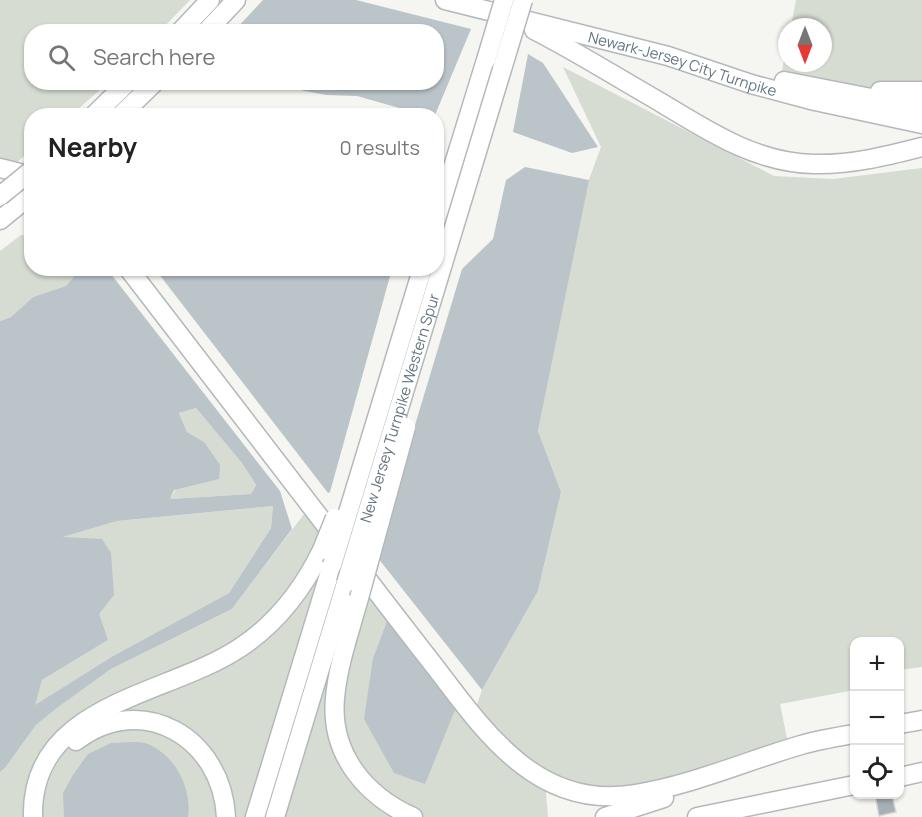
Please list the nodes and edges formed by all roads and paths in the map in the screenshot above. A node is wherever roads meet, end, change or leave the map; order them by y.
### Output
1 (210, 0) edge
2 (236, 0) edge
3 (444, 0) edge
4 (523, 0) edge
5 (506, 8) edge
6 (188, 24) edge
7 (214, 24) edge
8 (668, 56) junction
9 (780, 80) junction
10 (120, 90) edge
11 (147, 90) edge
12 (922, 91) edge
13 (101, 108) edge
14 (128, 108) edge
15 (922, 108) edge
16 (922, 124) edge
17 (920, 147) edge
18 (0, 168) edge
19 (24, 174) edge
20 (24, 176) edge
21 (0, 196) edge
22 (444, 198) edge
23 (24, 200) edge
24 (0, 220) edge
25 (444, 261) edge
26 (134, 276) edge
27 (419, 276) edge
28 (439, 276) edge
29 (429, 310) junction
30 (327, 558) junction
31 (922, 720) edge
32 (904, 723) edge
33 (850, 735) edge
34 (731, 768) junction
35 (922, 772) edge
36 (904, 776) edge
37 (850, 786) edge
38 (762, 804) junction
39 (33, 817) edge
40 (43, 817) edge
41 (226, 817) edge
42 (255, 817) edge
43 (275, 817) edge
44 (412, 817) edge
45 (605, 817) edge
46 (697, 817) edge
47 (725, 817) edge

1 - 6 highway
2 - 7 highway
3 - 5 highway, Newark-Jersey City Turnpike
4 - 25 highway, New Jersey Turnpike Western Spur, bridge
5 - 8 highway, Newark-Jersey City Turnpike
5 - 17 highway
5 - 22 highway, bridge
8 - 9 highway
8 - 16 highway, Newark-Jersey City Turnpike
9 - 12 highway
9 - 15 highway, Newark-Jersey City Turnpike
10 - 13 highway
11 - 14 highway
18 - 19 highway
20 - 21 highway, bridge
23 - 24 highway
26 - 34 highway
27 - 30 highway, bridge
28 - 29 highway, New Jersey Turnpike Western Spur, bridge
29 - 43 highway, New Jersey Turnpike Western Spur, bridge
29 - 44 highway, bridge
30 - 39 highway
30 - 42 highway
31 - 32 highway
33 - 34 highway
34 - 45 highway
35 - 36 highway
37 - 38 highway
38 - 46 highway
38 - 47 highway
40 - 41 highway

